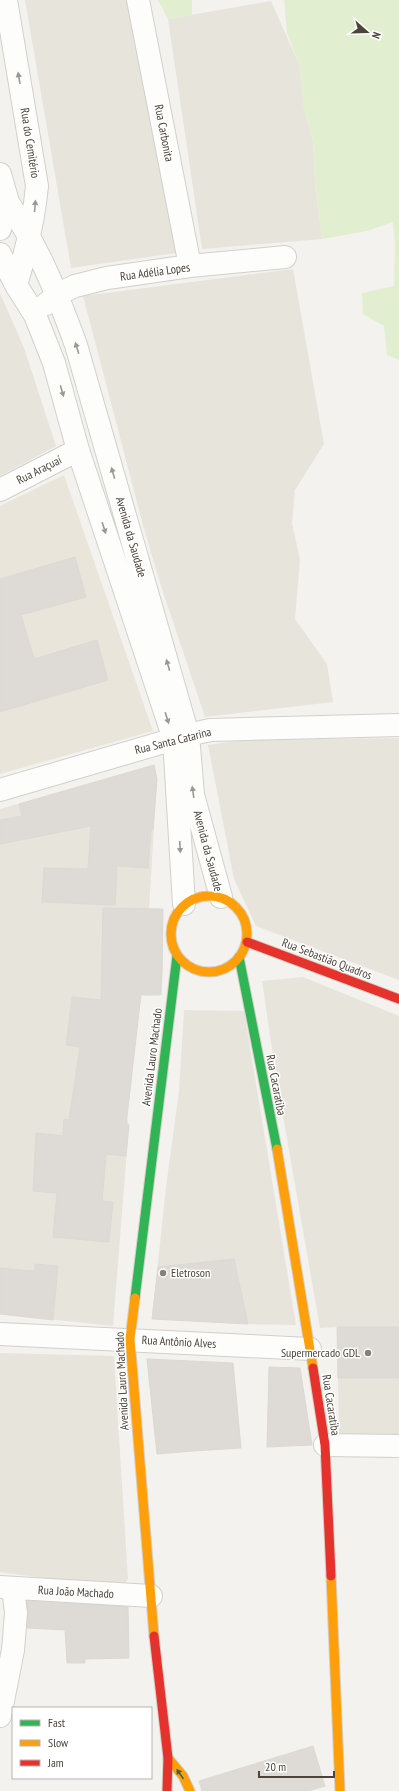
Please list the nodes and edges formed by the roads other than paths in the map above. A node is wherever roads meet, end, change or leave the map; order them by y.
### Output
1 (6, 0) edge
2 (138, 0) edge
3 (0, 174) edge
4 (4, 196) edge
5 (0, 229) edge
6 (30, 237) junction
7 (0, 254) edge
8 (285, 257) dead end
9 (190, 266) junction
10 (16, 285) junction
11 (58, 294) junction
12 (35, 315) junction
13 (78, 450) junction
14 (0, 490) edge
15 (399, 725) edge
16 (181, 737) junction
17 (0, 790) edge
18 (221, 897) junction
19 (184, 904) junction
20 (247, 942) junction
21 (177, 956) junction
22 (239, 957) junction
23 (399, 999) edge
24 (0, 1334) edge
25 (130, 1339) junction
26 (310, 1349) junction
27 (325, 1445) junction
28 (399, 1446) edge
29 (7, 1588) edge
30 (151, 1596) junction
31 (0, 1716) edge
32 (168, 1758) junction
33 (167, 1791) edge
34 (190, 1791) edge
35 (340, 1791) edge

6 -> 1 street, Rua do Cemitério
2 - 9 street, Rua Carbonita
3 - 4 street, Avenida da Saudade
4 - 5 street
4 - 6 street, Avenida da Saudade
6 - 10 street, Rua do Cemitério
6 - 11 street, Avenida da Saudade
7 - 10 street, Avenida da Saudade
8 - 9 street, Rua Adélia Lopes
9 - 11 street, Rua Adélia Lopes
10 - 12 street, Avenida da Saudade
11 - 12 street, Rua Adélia Lopes
16 -> 11 street, Avenida da Saudade
12 -> 13 street, Avenida da Saudade
13 - 14 street, Rua Araçuaí
13 -> 16 street, Avenida da Saudade
15 - 16 street, Rua Santa Catarina
16 - 17 street, Rua Santa Catarina
18 -> 16 street, Avenida da Saudade
16 -> 19 street, Avenida da Saudade
18 - 19 street
18 - 20 street
19 - 21 street
20 - 22 street
20 - 23 street, Rua Sebastião Quadros
21 - 22 street
21 - 25 street, Avenida Lauro Machado
22 - 26 street, Rua Cacaratiba
24 - 25 street, Rua Antônio Alves
25 - 26 street, Rua Antônio Alves
25 - 30 street, Avenida Lauro Machado
26 - 27 street, Rua Cacaratiba
27 - 28 street
27 - 35 street, Rua Cacaratiba
29 - 30 street, Rua João Machado
29 - 31 street
30 - 32 street, Avenida Lauro Machado
32 - 33 street, Avenida Lauro Machado
34 -> 32 street

